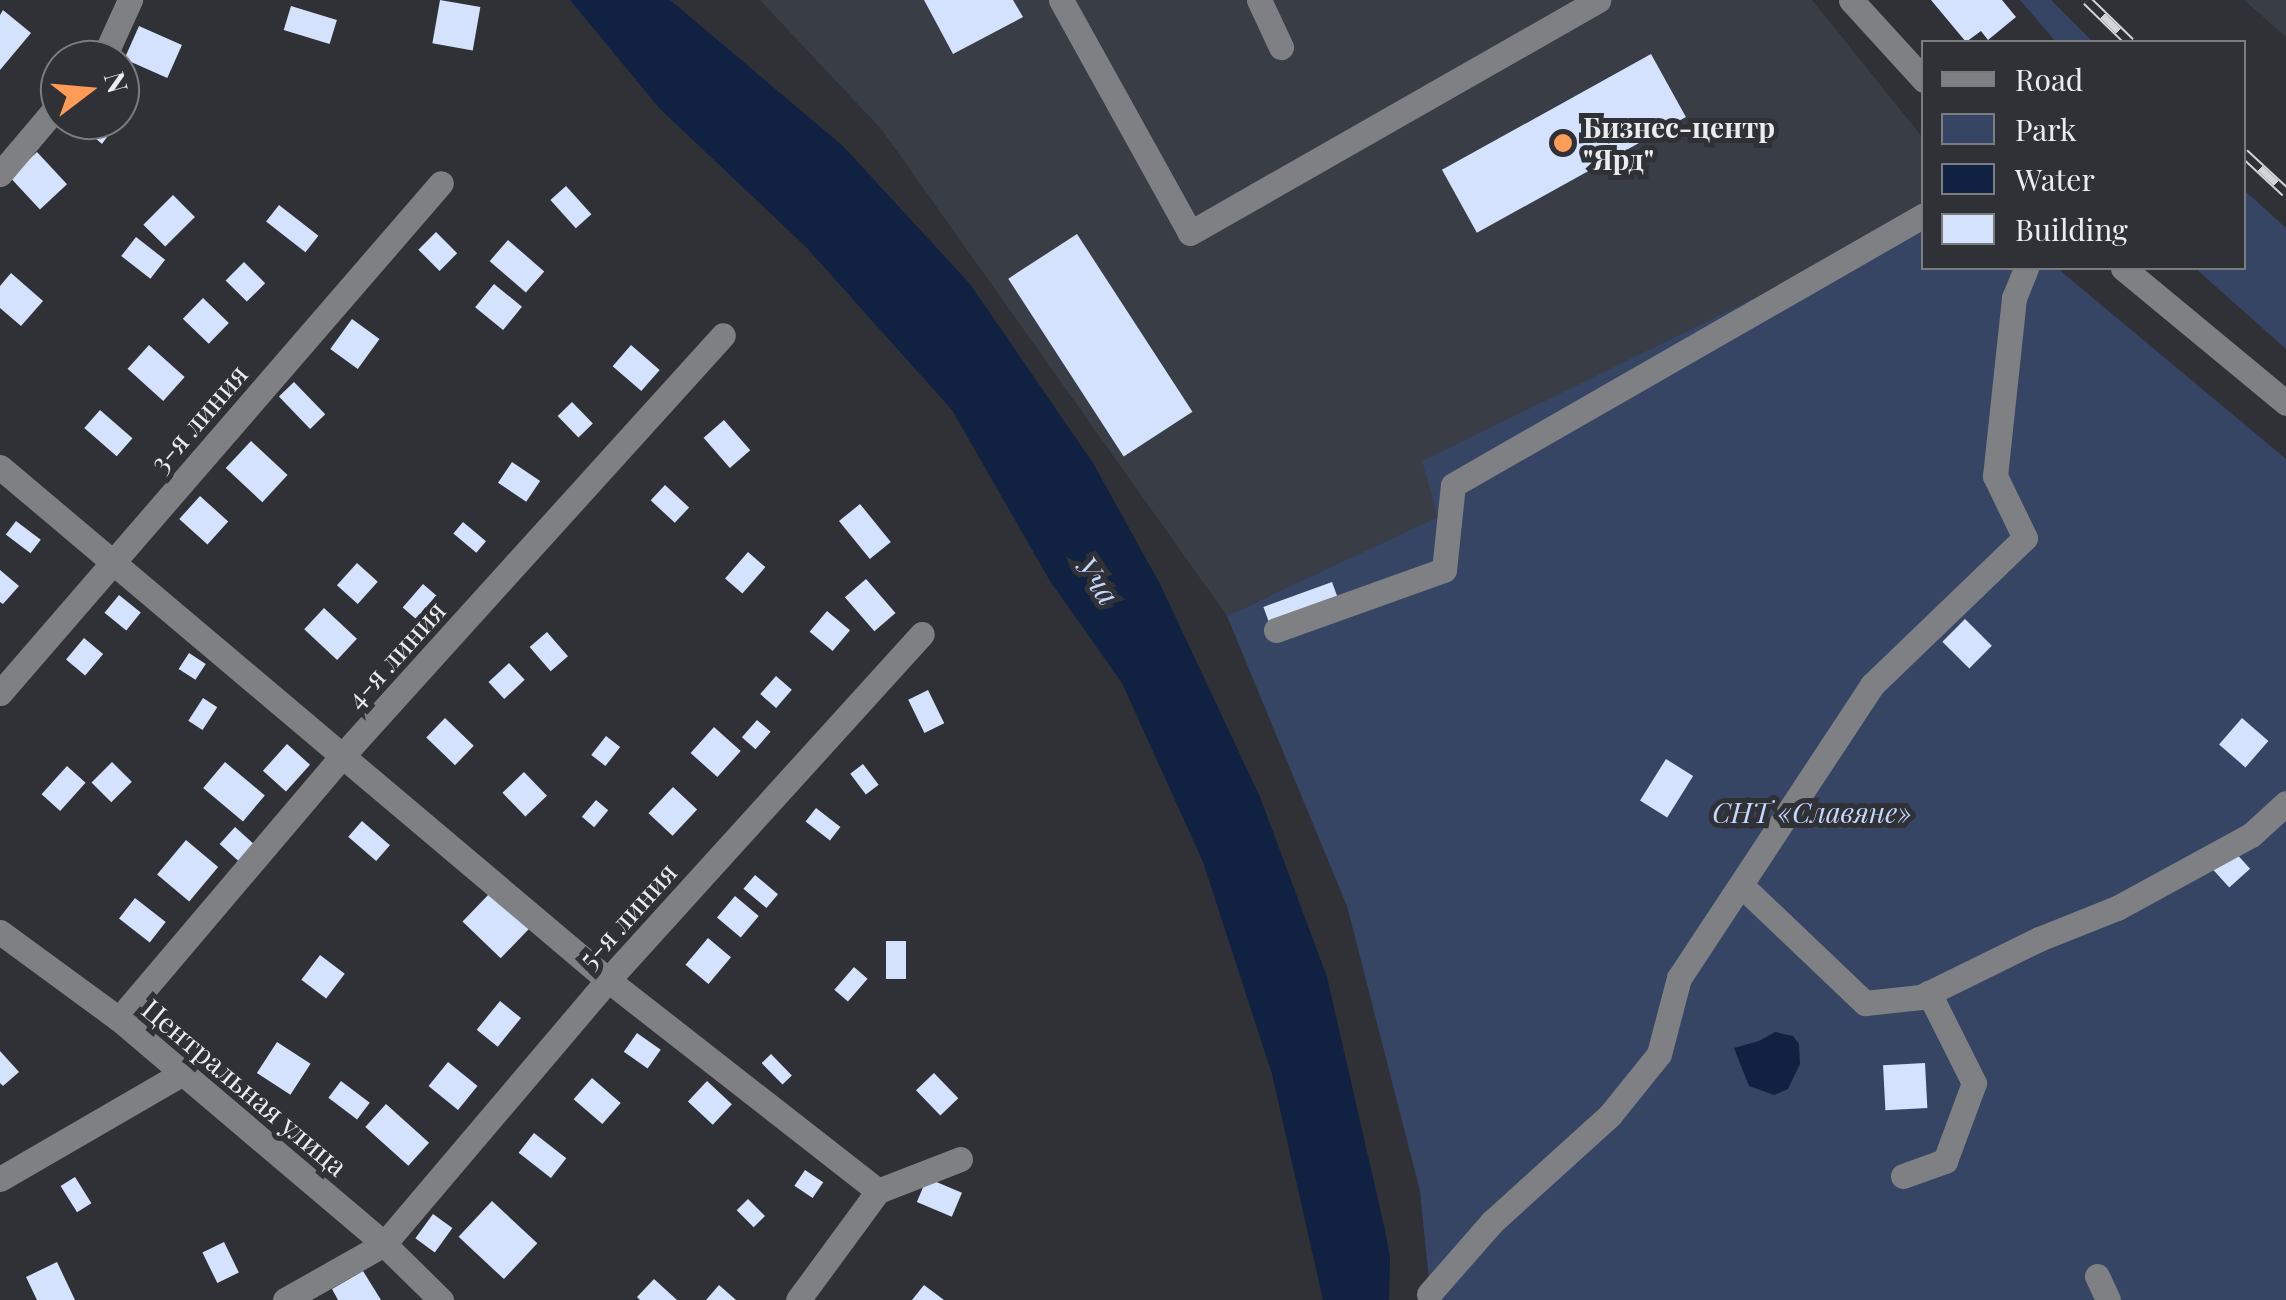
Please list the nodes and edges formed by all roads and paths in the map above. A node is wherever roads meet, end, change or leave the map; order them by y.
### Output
1 (130, 0) edge
2 (1061, 0) edge
3 (1259, 0) edge
4 (1598, 0) edge
5 (1850, 0) edge
6 (112, 40) edge
7 (1281, 46) dead end
8 (1921, 77) edge
9 (40, 127) edge
10 (0, 174) edge
11 (440, 183) dead end
12 (1921, 217) edge
13 (2025, 270) edge
14 (2126, 270) edge
15 (723, 335) dead end
16 (2286, 403) edge
17 (0, 468) edge
18 (112, 562) junction
19 (1276, 630) dead end
20 (922, 634) dead end
21 (0, 692) edge
22 (343, 755) junction
23 (2286, 803) edge
24 (1742, 886) junction
25 (0, 932) edge
26 (608, 980) junction
27 (1928, 993) junction
28 (119, 1020) junction
29 (181, 1074) junction
30 (960, 1159) dead end
31 (1904, 1176) dead end
32 (0, 1179) edge
33 (878, 1191) junction
34 (384, 1244) junction
35 (2096, 1276) dead end
36 (1429, 1294) dead end
37 (285, 1300) edge
38 (441, 1300) edge
39 (798, 1300) edge
40 (2108, 1300) edge

1 - 6 street
2 - 4 street
3 - 7 street
5 - 8 street
9 - 10 street
11 - 18 street, 3-я линия
12 - 19 street
13 - 24 street
14 - 16 street
15 - 22 street, 4-я линия
17 - 18 street
18 - 21 street, 3-я линия
18 - 22 street
20 - 26 street, 5-я линия
22 - 26 street
22 - 28 street, 4-я линия
23 - 27 street
24 - 27 street
24 - 36 street
25 - 28 street, Центральная улица
26 - 33 street
26 - 34 street, 5-я линия
27 - 31 street
28 - 29 street, Центральная улица
29 - 32 street
29 - 34 street, Центральная улица
30 - 33 street
33 - 39 street
34 - 37 street
34 - 38 street, Центральная улица
35 - 40 street

